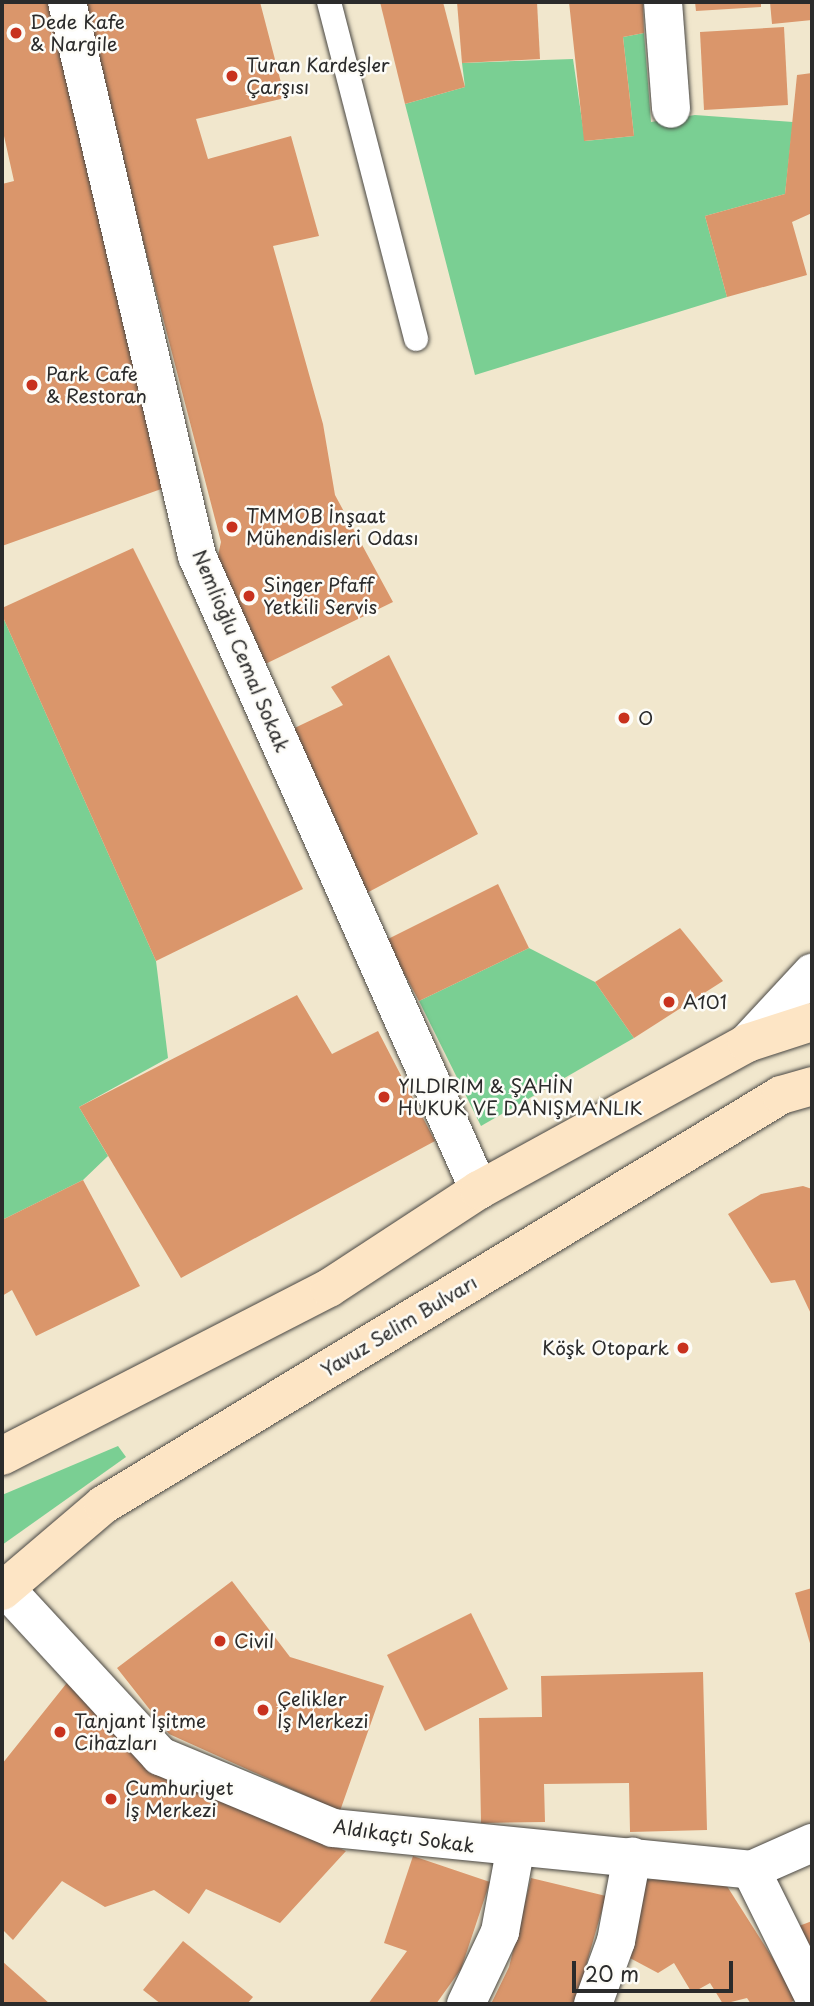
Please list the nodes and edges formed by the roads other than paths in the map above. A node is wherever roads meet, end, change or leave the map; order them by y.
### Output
1 (66, 2) edge
2 (329, 2) edge
3 (663, 2) edge
4 (671, 109) dead end
5 (416, 339) dead end
6 (812, 973) edge
7 (812, 1022) edge
8 (747, 1043) junction
9 (812, 1086) edge
10 (479, 1190) junction
11 (2, 1457) edge
12 (4, 1589) edge
13 (812, 1843) edge
14 (515, 1851) junction
15 (632, 1856) junction
16 (751, 1870) junction
17 (812, 1993) edge
18 (466, 2004) edge
19 (593, 2004) edge

1 - 10 street, Nemlioğlu Cemal Sokak
2 - 5 lane
3 - 4 street
6 - 8 street
7 - 8 main road
8 - 10 main road
9 - 12 main road, Yavuz Selim Bulvarı
10 - 11 main road
12 - 14 street, Aldıkaçtı Sokak
13 - 16 street
14 - 15 street, Aldıkaçtı Sokak
14 - 18 street
15 - 16 street, Aldıkaçtı Sokak
15 - 19 street
16 - 17 street

